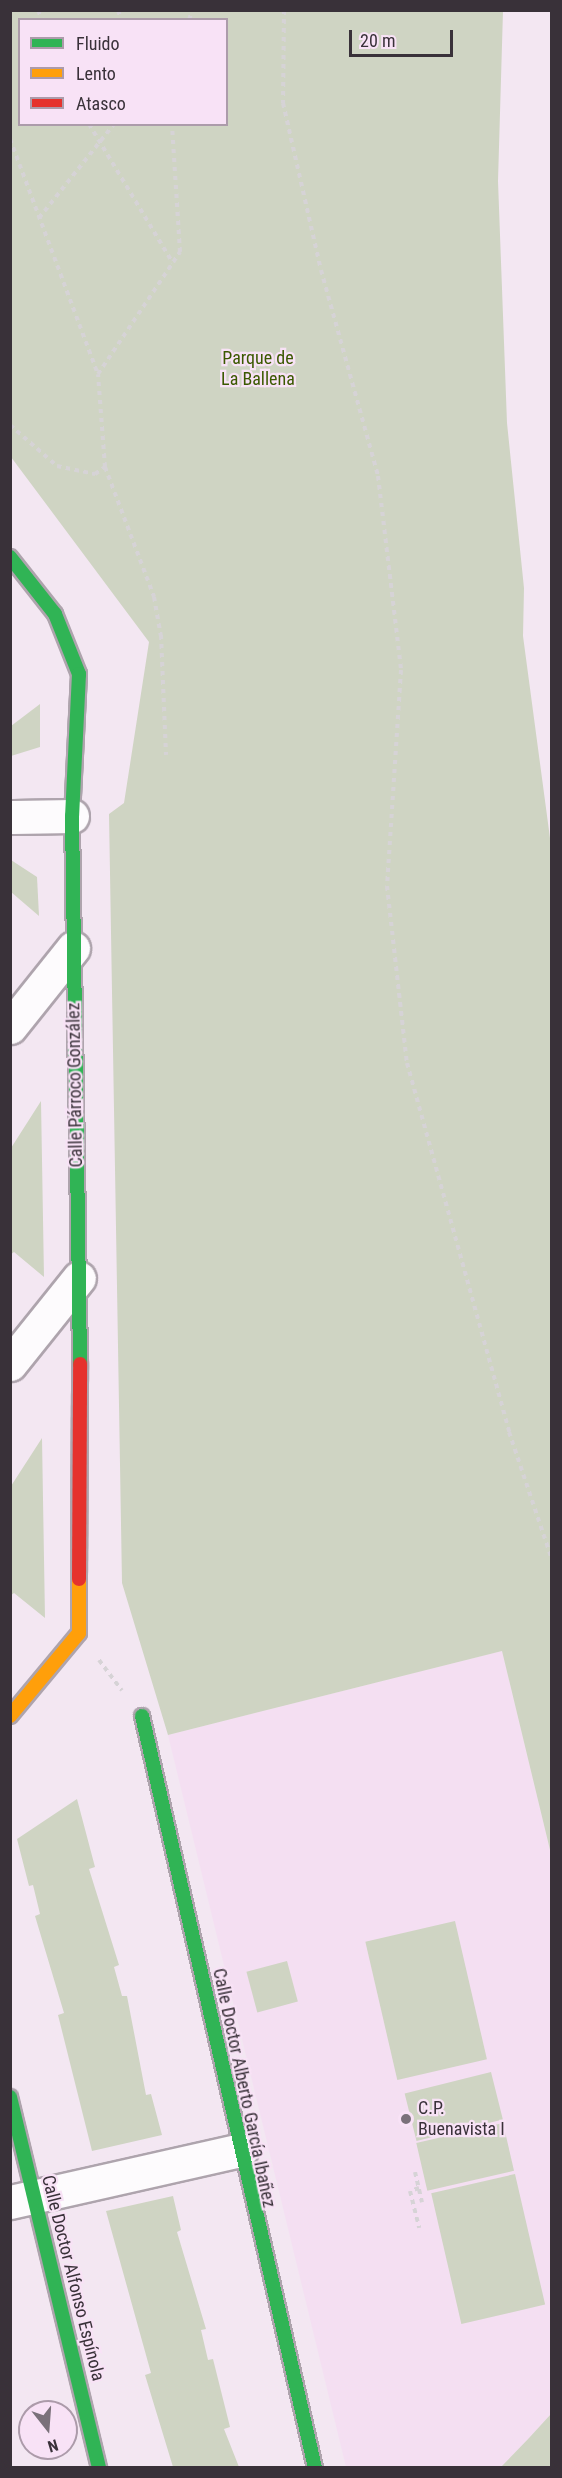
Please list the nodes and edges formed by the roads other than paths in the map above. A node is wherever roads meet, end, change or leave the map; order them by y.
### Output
1 (10, 557) edge
2 (72, 816) junction
3 (10, 817) edge
4 (73, 948) junction
5 (10, 1027) edge
6 (80, 1278) junction
7 (43, 1324) junction
8 (80, 1353) junction
9 (10, 1364) edge
10 (10, 1716) edge
11 (142, 1716) road end
12 (10, 2097) edge
13 (241, 2150) junction
14 (23, 2200) edge
15 (99, 2468) edge
16 (315, 2468) edge

1 - 2 street, Calle Párroco González
2 - 3 street
2 - 4 street, Calle Párroco González
4 - 5 street
4 - 6 street, Calle Párroco González
6 - 7 street
6 - 8 street, Calle Párroco González
7 - 8 street
7 - 9 street
8 - 10 street, Calle Párroco González
11 - 13 street, Calle Doctor Alberto García Ibañez
12 - 14 street, Calle Doctor Alfonso Espínola
13 - 14 street
13 - 16 street, Calle Doctor Alberto García Ibañez
14 - 15 street, Calle Doctor Alfonso Espínola

